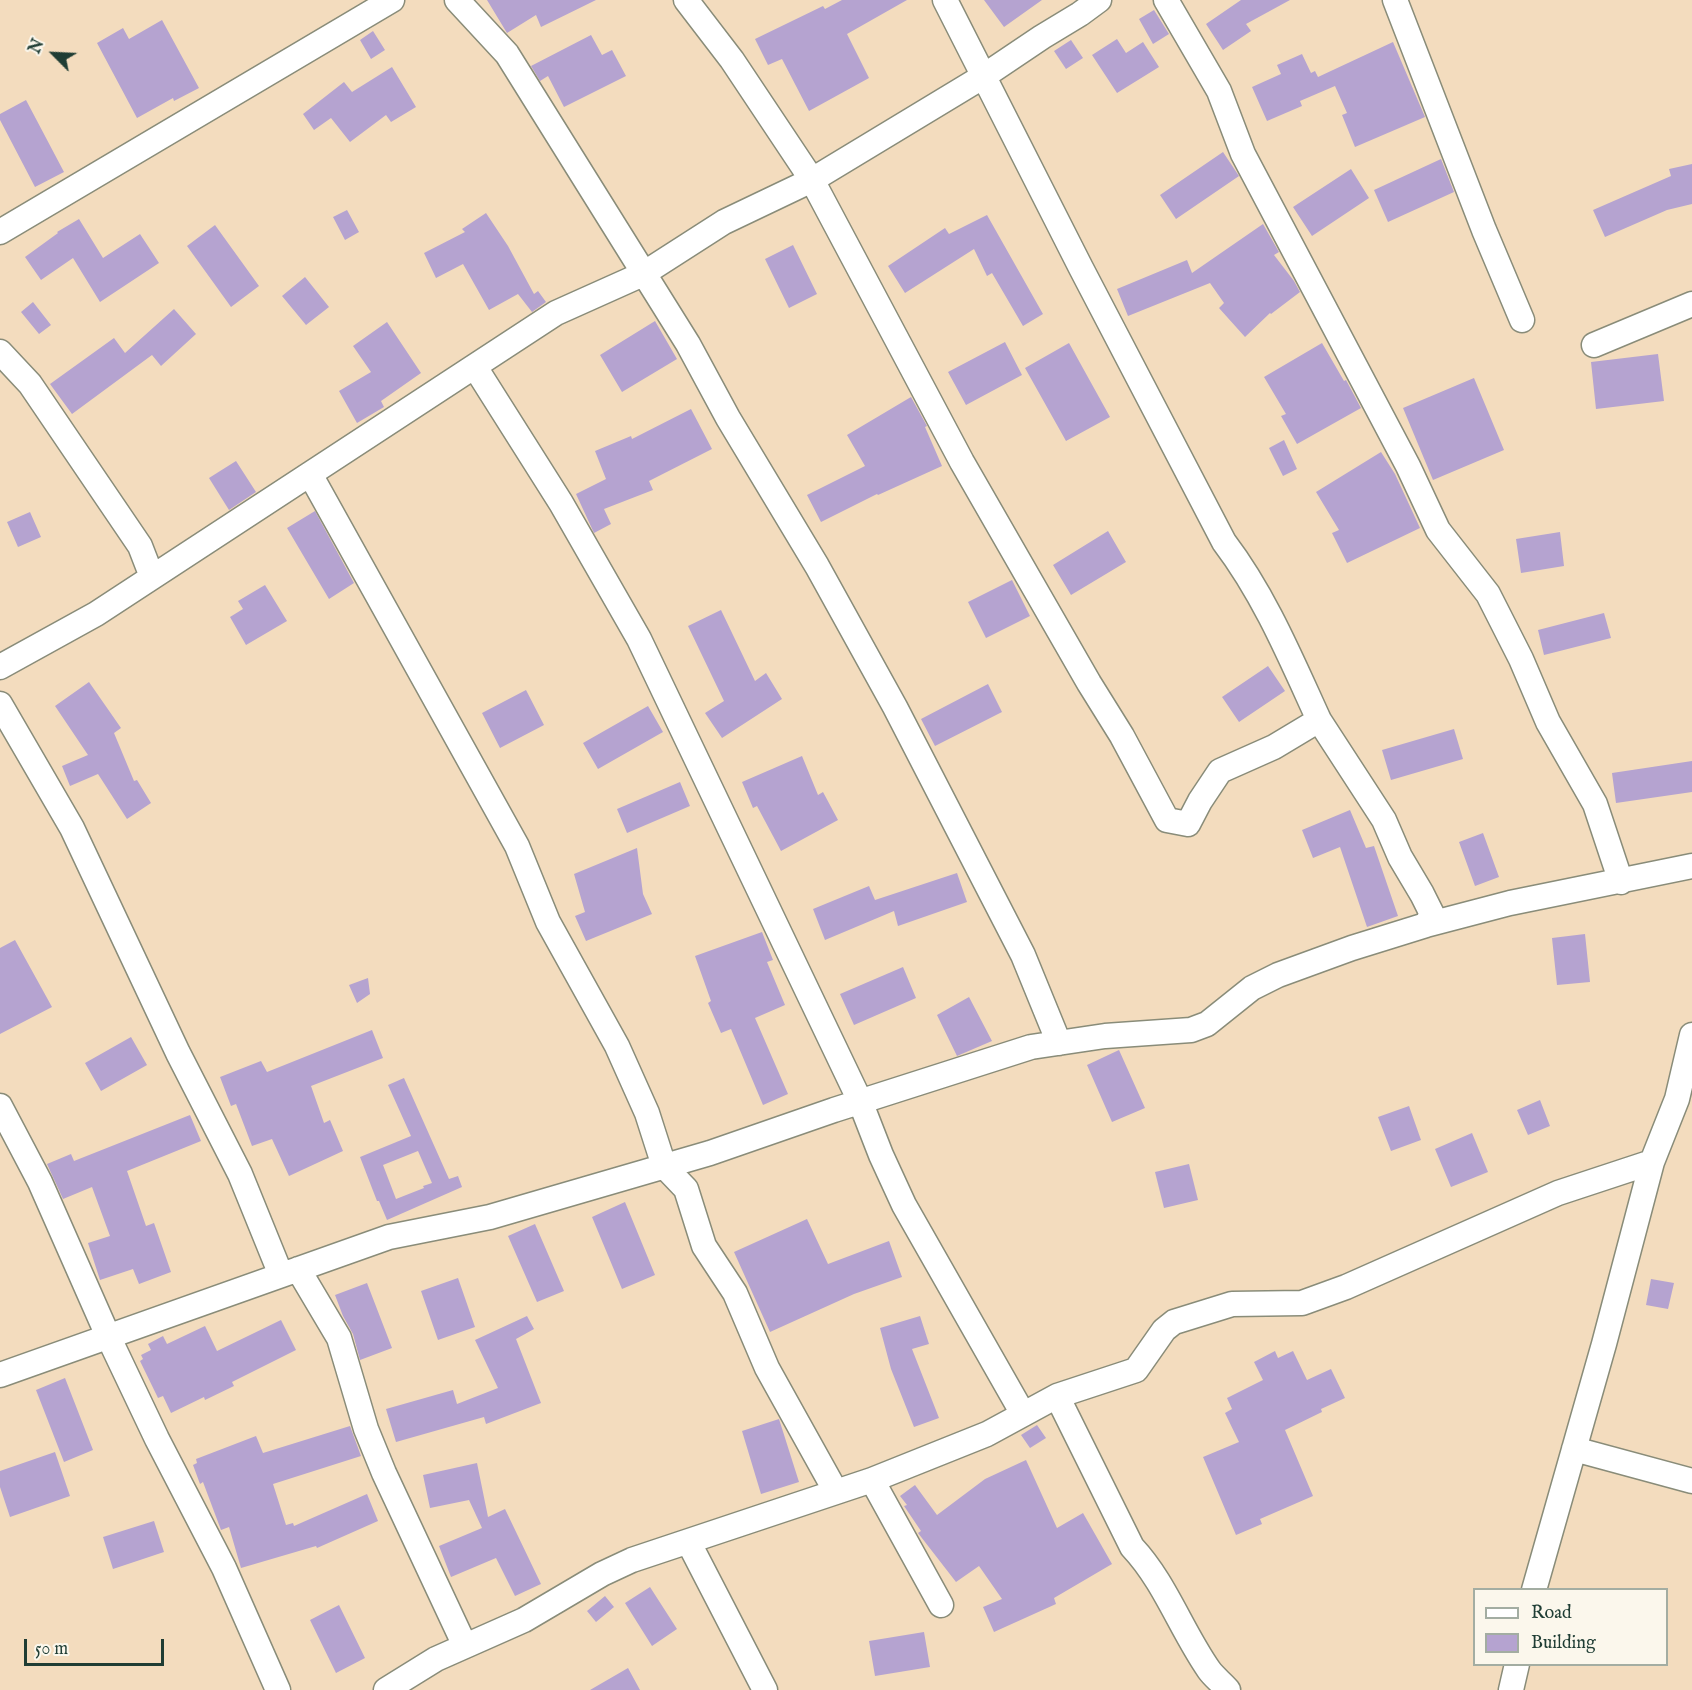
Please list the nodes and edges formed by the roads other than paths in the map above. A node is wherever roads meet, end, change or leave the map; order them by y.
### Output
1 (457, 0) edge
2 (686, 0) edge
3 (945, 0) edge
4 (1099, 0) edge
5 (1166, 0) edge
6 (1395, 0) edge
7 (383, 3) edge
8 (984, 76) junction
9 (812, 180) junction
10 (0, 232) edge
11 (643, 274) junction
12 (1692, 304) edge
13 (1522, 320) dead end
14 (1594, 345) dead end
15 (0, 352) edge
16 (475, 367) junction
17 (310, 474) junction
18 (152, 577) junction
19 (0, 667) edge
20 (0, 704) edge
21 (1319, 720) junction
22 (1692, 866) edge
23 (1622, 882) junction
24 (1426, 925) junction
25 (1692, 1035) edge
26 (1059, 1043) junction
27 (1685, 1100) edge
28 (860, 1101) junction
29 (0, 1106) edge
30 (1652, 1161) junction
31 (664, 1166) junction
32 (289, 1272) junction
33 (108, 1336) junction
34 (0, 1375) edge
35 (1057, 1396) junction
36 (1023, 1414) junction
37 (1574, 1449) junction
38 (872, 1480) junction
39 (1692, 1481) edge
40 (836, 1492) junction
41 (689, 1543) junction
42 (1535, 1588) edge
43 (941, 1605) dead end
44 (465, 1646) junction
45 (1517, 1666) edge
46 (278, 1690) edge
47 (386, 1690) edge
48 (765, 1690) edge
49 (1228, 1690) edge
50 (1511, 1690) edge

1 - 11 street
2 - 9 street
3 - 8 street
4 - 8 street
5 - 23 street
6 - 13 street
7 - 10 street
8 - 9 street
8 - 21 street
9 - 11 street
9 - 21 street
11 - 16 street
11 - 26 street
12 - 14 street
15 - 18 street
16 - 17 street
16 - 28 street
17 - 18 street
17 - 31 street
18 - 19 street
20 - 32 street
21 - 24 street
22 - 23 street
23 - 24 street
24 - 26 street
25 - 27 street
26 - 28 street
27 - 30 street
28 - 31 street
28 - 36 street
29 - 33 street
30 - 35 street
30 - 37 street
31 - 32 street
31 - 40 street
32 - 33 street
32 - 44 street
33 - 34 street
33 - 46 street
35 - 36 street
35 - 49 street
36 - 38 street
37 - 39 street
37 - 42 street
38 - 40 street
38 - 43 street
40 - 41 street
41 - 44 street
41 - 48 street
44 - 47 street
45 - 50 street

